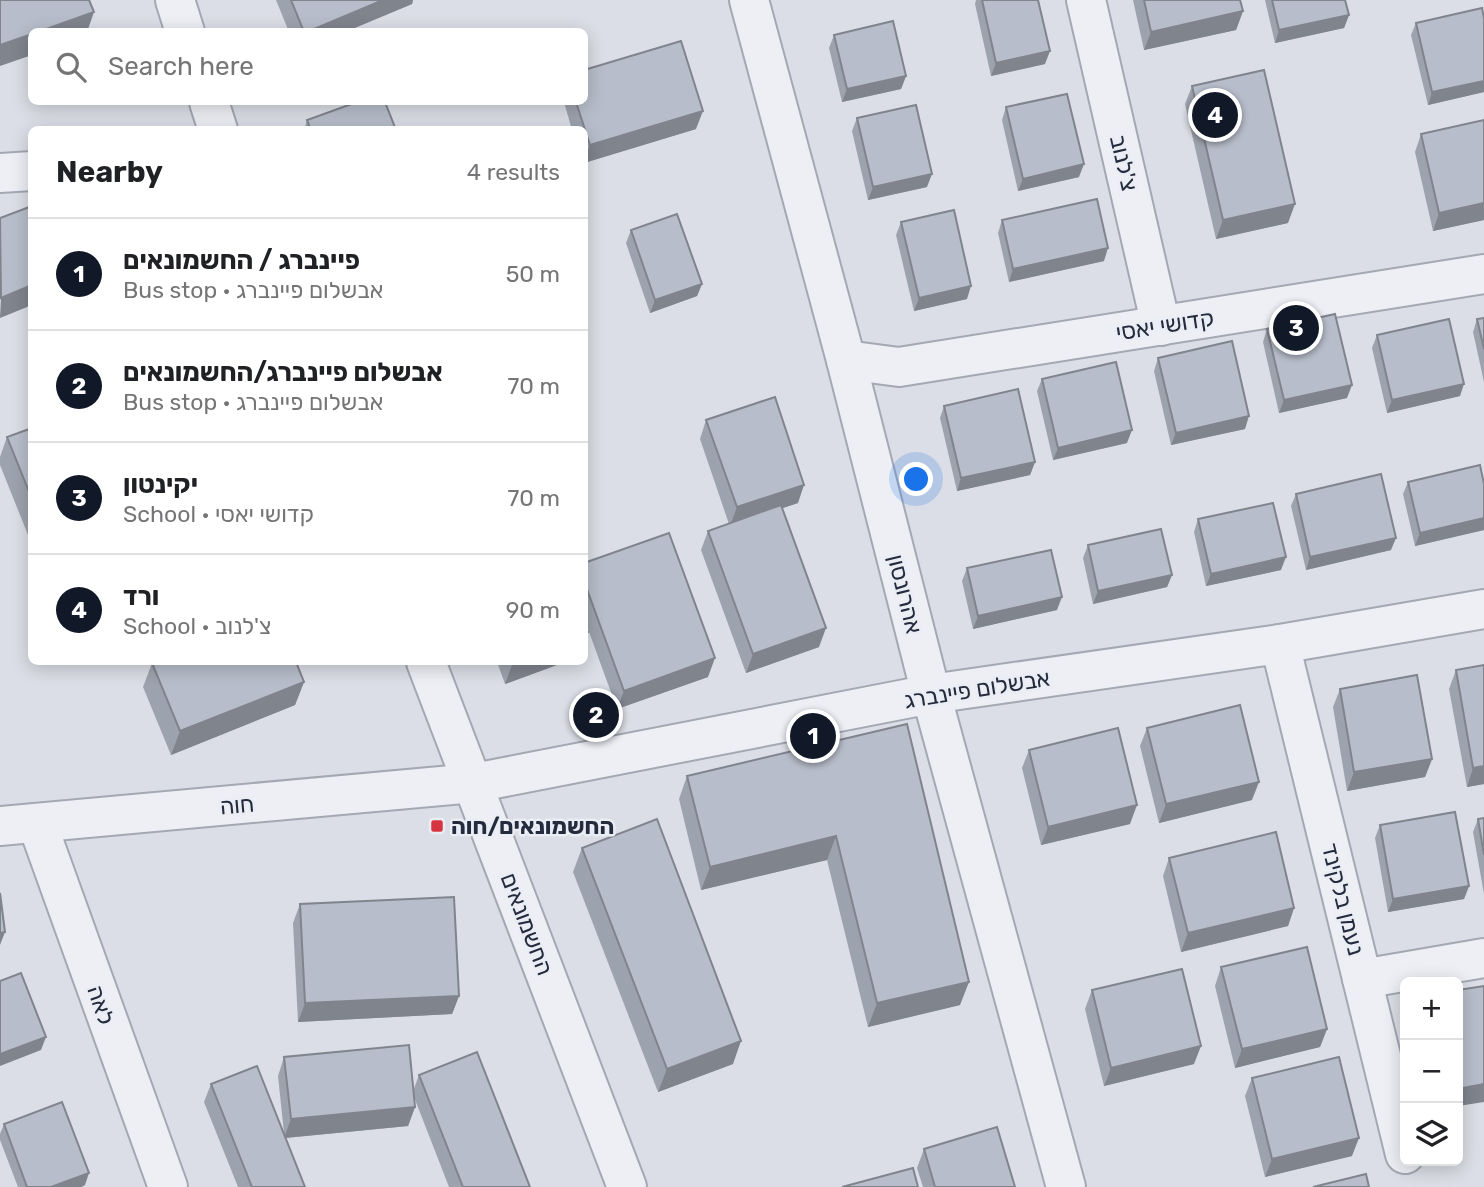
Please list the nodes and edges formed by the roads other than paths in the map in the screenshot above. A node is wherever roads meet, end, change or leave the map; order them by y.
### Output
1 (174, 0) edge
2 (749, 0) edge
3 (1086, 0) edge
4 (184, 28) edge
5 (210, 105) edge
6 (217, 126) edge
7 (28, 171) edge
8 (0, 173) edge
9 (1484, 274) edge
10 (1161, 326) junction
11 (846, 360) junction
12 (1484, 609) edge
13 (1280, 643) junction
14 (427, 665) edge
15 (930, 694) junction
16 (474, 783) junction
17 (18, 825) edge
18 (1484, 958) edge
19 (1362, 979) junction
20 (1400, 1134) edge
21 (1408, 1166) edge
22 (168, 1187) edge
23 (627, 1187) edge
24 (1066, 1187) edge
25 (1413, 1187) edge

1 - 4 street
2 - 11 street, אהרונסון
3 - 10 street, צ'לנוב
5 - 6 street
7 - 8 street
9 - 10 street, קדושי יאסי
10 - 11 street, קדושי יאסי
11 - 15 street, אהרונסון
12 - 13 street, אבשלום פיינברג
13 - 15 street, אבשלום פיינברג
13 - 19 street, נעמן בלקינד
14 - 16 street, החשמונאים
15 - 16 street, אבשלום פיינברג
15 - 24 street, אהרונסון
16 - 17 street, חוה
16 - 23 street, החשמונאים
17 - 22 street, לאה
18 - 19 street
19 - 20 street, נעמן בלקינד
21 - 25 street

